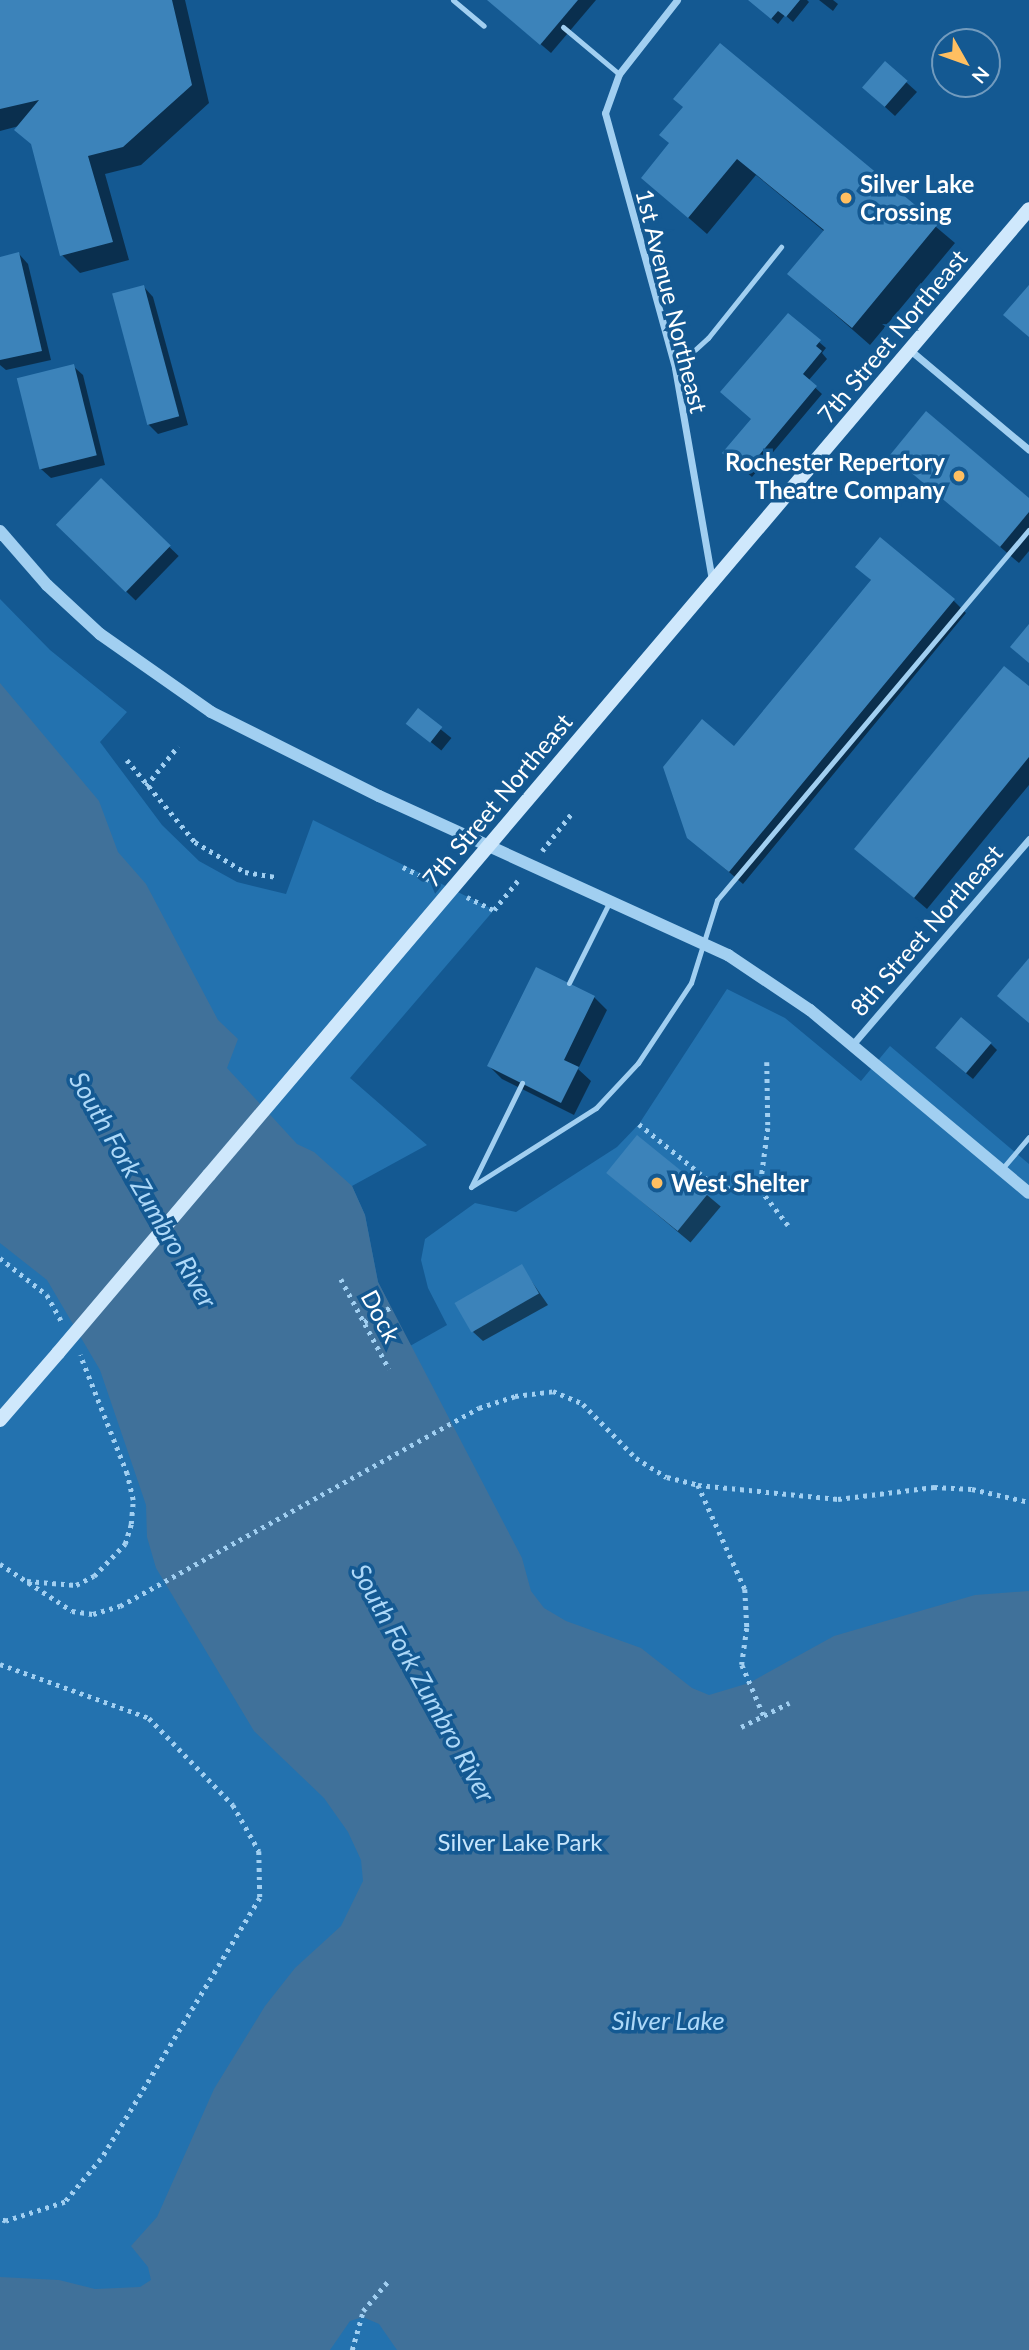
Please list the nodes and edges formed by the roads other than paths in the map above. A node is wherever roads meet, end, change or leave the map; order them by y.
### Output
1 (453, 0) edge
2 (677, 0) edge
3 (484, 26) dead end
4 (563, 27) dead end
5 (620, 74) junction
6 (1029, 209) edge
7 (781, 247) dead end
8 (910, 349) junction
9 (675, 368) junction
10 (1029, 450) edge
11 (1029, 530) edge
12 (0, 531) edge
13 (712, 582) junction
14 (1029, 839) edge
15 (489, 845) junction
16 (611, 898) junction
17 (705, 943) junction
18 (569, 983) dead end
19 (852, 1045) junction
20 (522, 1083) dead end
21 (1029, 1137) edge
22 (1001, 1170) junction
23 (1029, 1193) edge
24 (0, 1420) edge

1 - 3 lane
2 - 5 street, 1st Avenue Northeast
4 - 5 lane
5 - 9 street, 1st Avenue Northeast
6 - 8 main road, 7th Street Northeast
7 - 9 lane
8 - 10 street
8 - 13 main road, 7th Street Northeast
9 - 13 street, 1st Avenue Northeast
11 - 17 lane
12 - 15 street
13 - 15 main road, 7th Street Northeast
14 - 19 street, 8th Street Northeast
15 - 16 street
15 - 24 main road, 7th Street Northeast, bridge
16 - 17 street
16 - 18 lane
17 - 19 street
17 - 20 lane
19 - 22 street
21 - 22 lane
22 - 23 street

